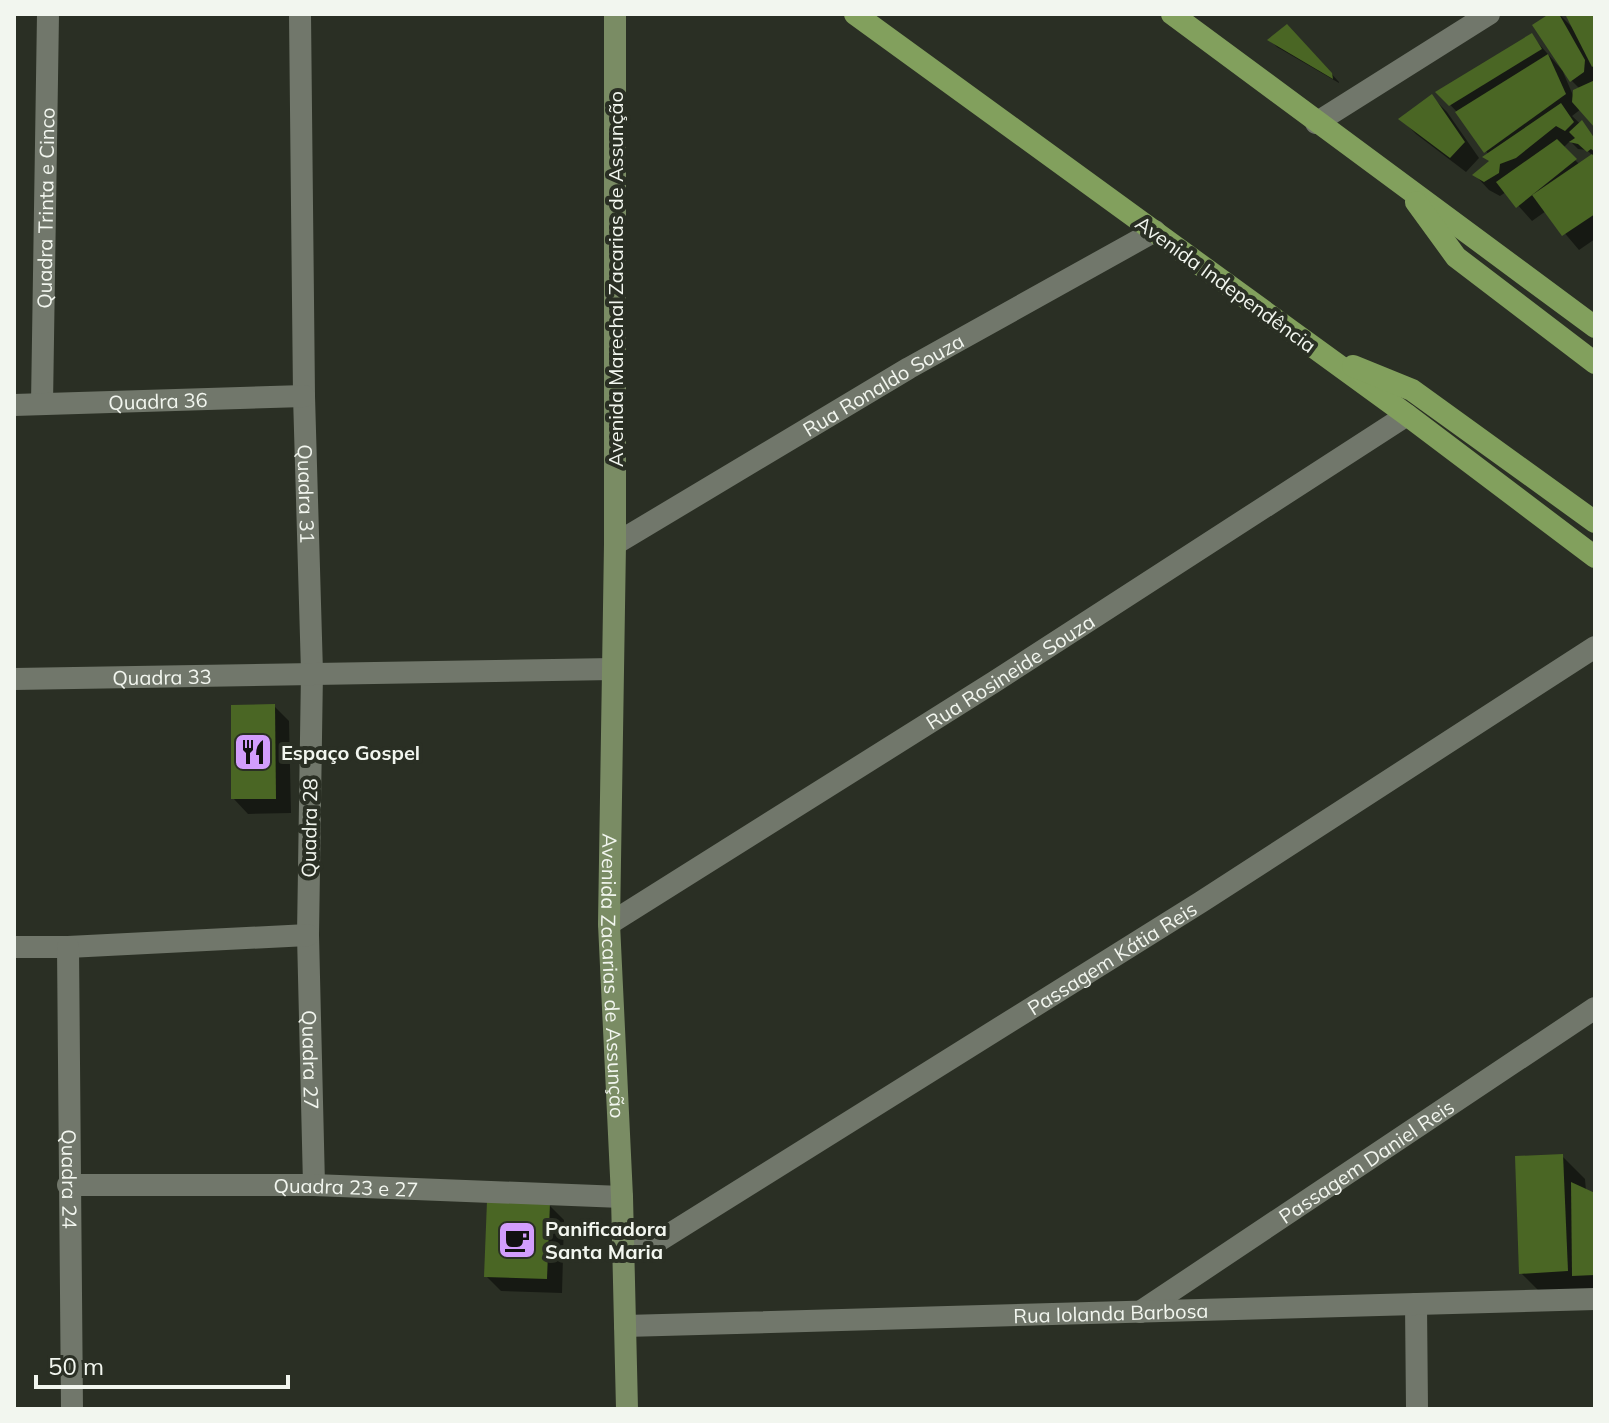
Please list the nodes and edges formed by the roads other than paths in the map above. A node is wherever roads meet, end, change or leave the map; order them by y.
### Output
1 (48, 14) edge
2 (300, 14) edge
3 (615, 14) edge
4 (855, 14) edge
5 (1172, 14) edge
6 (1489, 14) edge
7 (1316, 123) junction
8 (1403, 185) junction
9 (1155, 231) junction
10 (1591, 319) edge
11 (1319, 352) junction
12 (1595, 363) edge
13 (304, 396) junction
14 (42, 404) junction
15 (14, 405) edge
16 (1407, 415) junction
17 (1595, 522) edge
18 (615, 544) junction
19 (1595, 557) edge
20 (1595, 647) edge
21 (613, 669) junction
22 (312, 672) junction
23 (14, 679) edge
24 (609, 924) junction
25 (308, 935) junction
26 (14, 947) edge
27 (68, 947) junction
28 (1595, 1008) edge
29 (68, 1185) junction
30 (314, 1185) junction
31 (622, 1197) junction
32 (622, 1256) junction
33 (1595, 1299) edge
34 (1416, 1304) junction
35 (1138, 1313) junction
36 (625, 1326) junction
37 (72, 1409) edge
38 (627, 1409) edge
39 (1417, 1409) edge

1 - 14 street, Quadra Trinta e Cinco
2 - 13 street, Quadra 31
3 - 18 main road, Avenida Marechal Zacarias de Assunção
4 - 9 main road, Avenida Independência
5 - 7 main road
6 - 7 street
7 - 8 main road
8 - 10 main road
8 - 12 main road
9 - 11 main road, Avenida Independência
9 - 18 street, Rua Ronaldo Souza
11 - 16 main road, Avenida Independência
11 - 17 main road
13 - 14 street, Quadra 36
13 - 22 street, Quadra 31
14 - 15 street, Quadra 36
16 - 19 main road, Avenida Independência
16 - 24 street, Rua Rosineide Souza
18 - 21 main road, Avenida Zacarias de Assunção
20 - 32 street, Passagem Kátia Reis
21 - 22 street
21 - 24 main road, Avenida Zacarias de Assunção
22 - 23 street, Quadra 33
22 - 25 street, Quadra 28
24 - 31 main road, Avenida Zacarias de Assunção
25 - 27 street
25 - 30 street, Quadra 27
26 - 27 street
27 - 29 street, Quadra 24
28 - 35 street, Passagem Daniel Reis
29 - 30 street, Quadra 23 e 27
29 - 37 street, Quadra 24
30 - 31 street, Quadra 23 e 27
31 - 32 main road, Avenida Zacarias de Assunção
32 - 36 main road, Avenida Zacarias de Assunção
33 - 34 street, Rua Iolanda Barbosa
34 - 35 street, Rua Iolanda Barbosa
34 - 39 street
35 - 36 street, Rua Iolanda Barbosa
36 - 38 main road, Avenida Zacarias de Assunção

